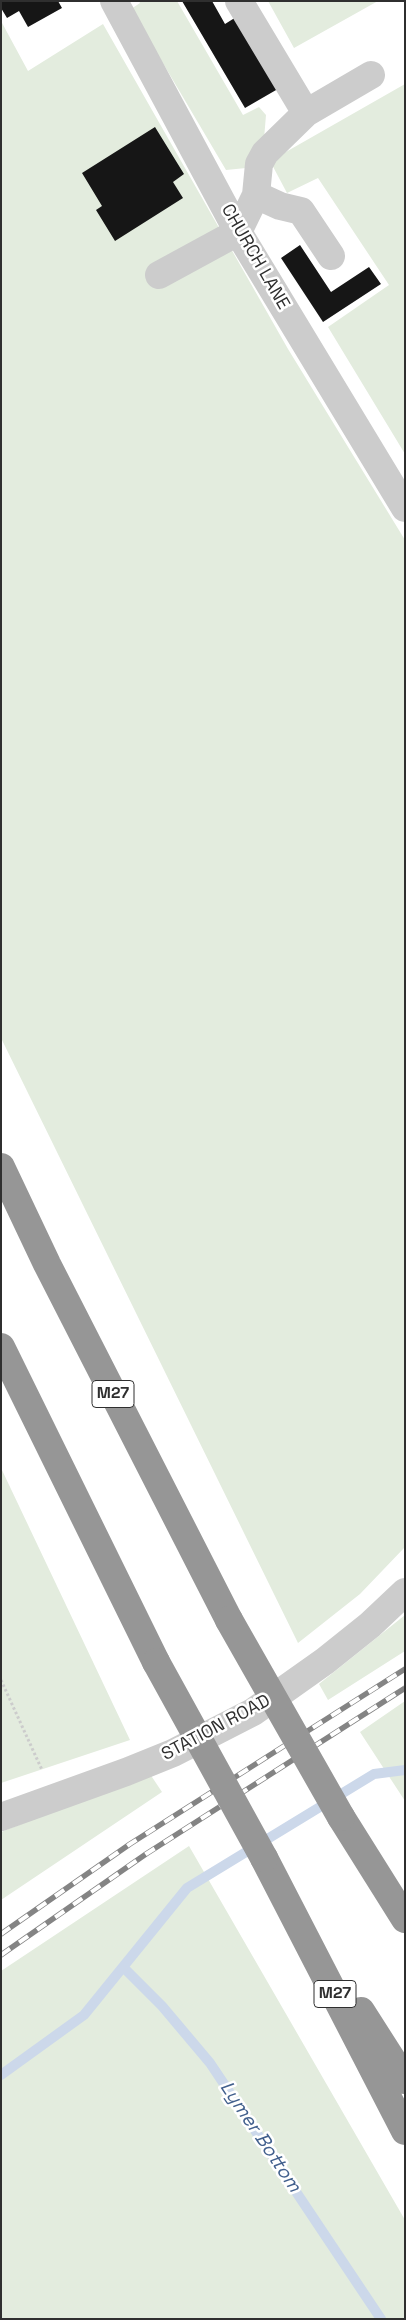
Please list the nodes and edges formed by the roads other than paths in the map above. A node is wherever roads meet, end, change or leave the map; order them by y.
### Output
1 (114, 1) edge
2 (239, 1) edge
3 (371, 75) dead end
4 (306, 113) junction
5 (256, 195) junction
6 (238, 232) junction
7 (331, 256) dead end
8 (158, 275) dead end
9 (405, 508) edge
10 (1, 1167) edge
11 (1, 1347) edge
12 (405, 1592) edge
13 (1, 1817) edge
14 (341, 1817) junction
15 (264, 1858) junction
16 (405, 1901) edge
17 (405, 1919) edge
18 (405, 2080) edge
19 (405, 2131) edge

1 - 6 street, CHURCH LANE
2 - 4 street
3 - 4 street
4 - 5 street
5 - 6 street
5 - 7 street
6 - 8 street
6 - 9 street, CHURCH LANE
10 - 14 highway, M27, bridge
11 - 15 highway, M27, bridge
12 - 13 street, STATION ROAD
14 - 16 highway, M27
14 - 17 highway, M27
15 - 18 highway, M27
15 - 19 highway, M27

